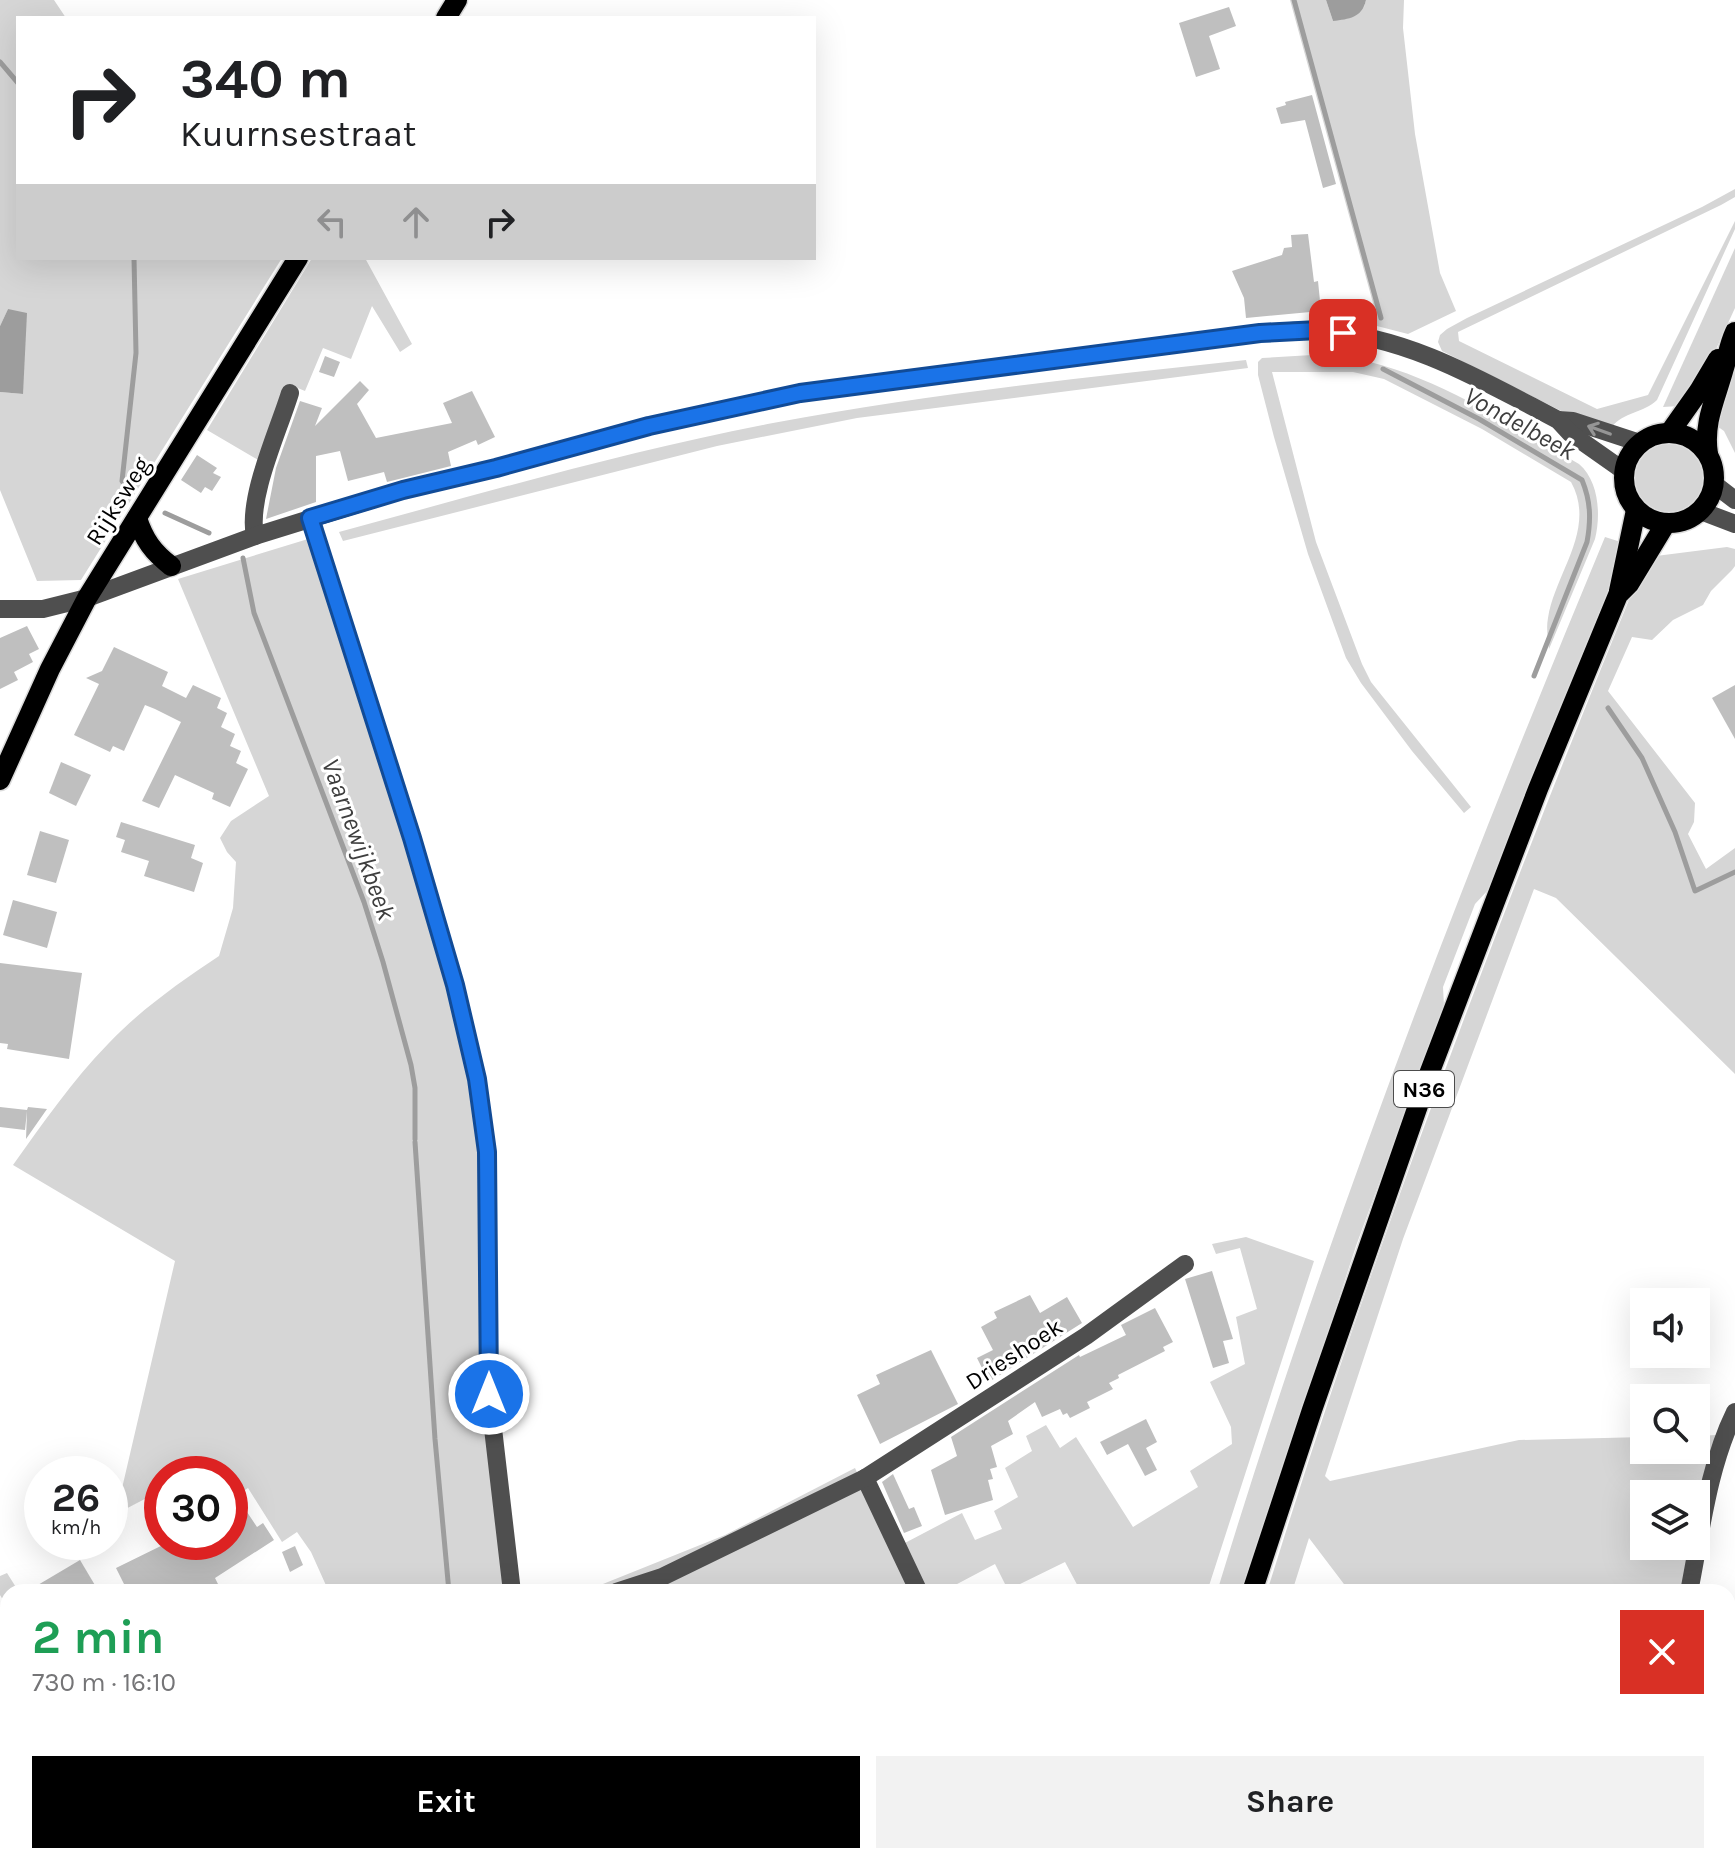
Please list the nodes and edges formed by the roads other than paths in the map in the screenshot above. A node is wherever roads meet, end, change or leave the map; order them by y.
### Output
1 (297, 260) edge
2 (1731, 341) edge
3 (290, 393) dead end
4 (1558, 420) junction
5 (1670, 432) junction
6 (1640, 443) junction
7 (1708, 454) junction
8 (1624, 471) junction
9 (1714, 484) junction
10 (1735, 500) edge
11 (1636, 510) junction
12 (1701, 511) junction
13 (137, 518) junction
14 (310, 518) junction
15 (1666, 523) junction
16 (1735, 524) edge
17 (255, 536) junction
18 (171, 566) junction
19 (1618, 595) junction
20 (87, 598) junction
21 (0, 609) edge
22 (0, 780) edge
23 (1185, 1264) dead end
24 (1735, 1412) edge
25 (865, 1478) junction
26 (511, 1584) edge
27 (641, 1584) edge
28 (915, 1584) edge
29 (1255, 1584) edge
30 (1691, 1584) edge

1 - 13 main road, Rijksweg
2 - 5 main road
2 - 7 main road
3 - 17 street
6 -> 4 street
4 - 8 street
4 - 14 street
5 - 6 main road
5 - 7 main road
6 - 8 main road
7 - 9 main road
8 - 11 main road, N36
9 - 10 street
9 - 12 main road
11 - 15 main road
11 - 19 main road, N36
12 - 15 main road
12 - 16 street
13 - 18 main road
13 - 20 main road, Rijksweg
14 - 17 street
14 - 26 street
15 - 19 main road, N36
17 - 18 street
18 - 20 street
19 - 29 main road, N36
20 - 21 street
20 - 22 main road, Rijksweg
23 - 25 street, Drieshoek
24 - 30 street
25 - 27 street, Drieshoek
25 - 28 street

